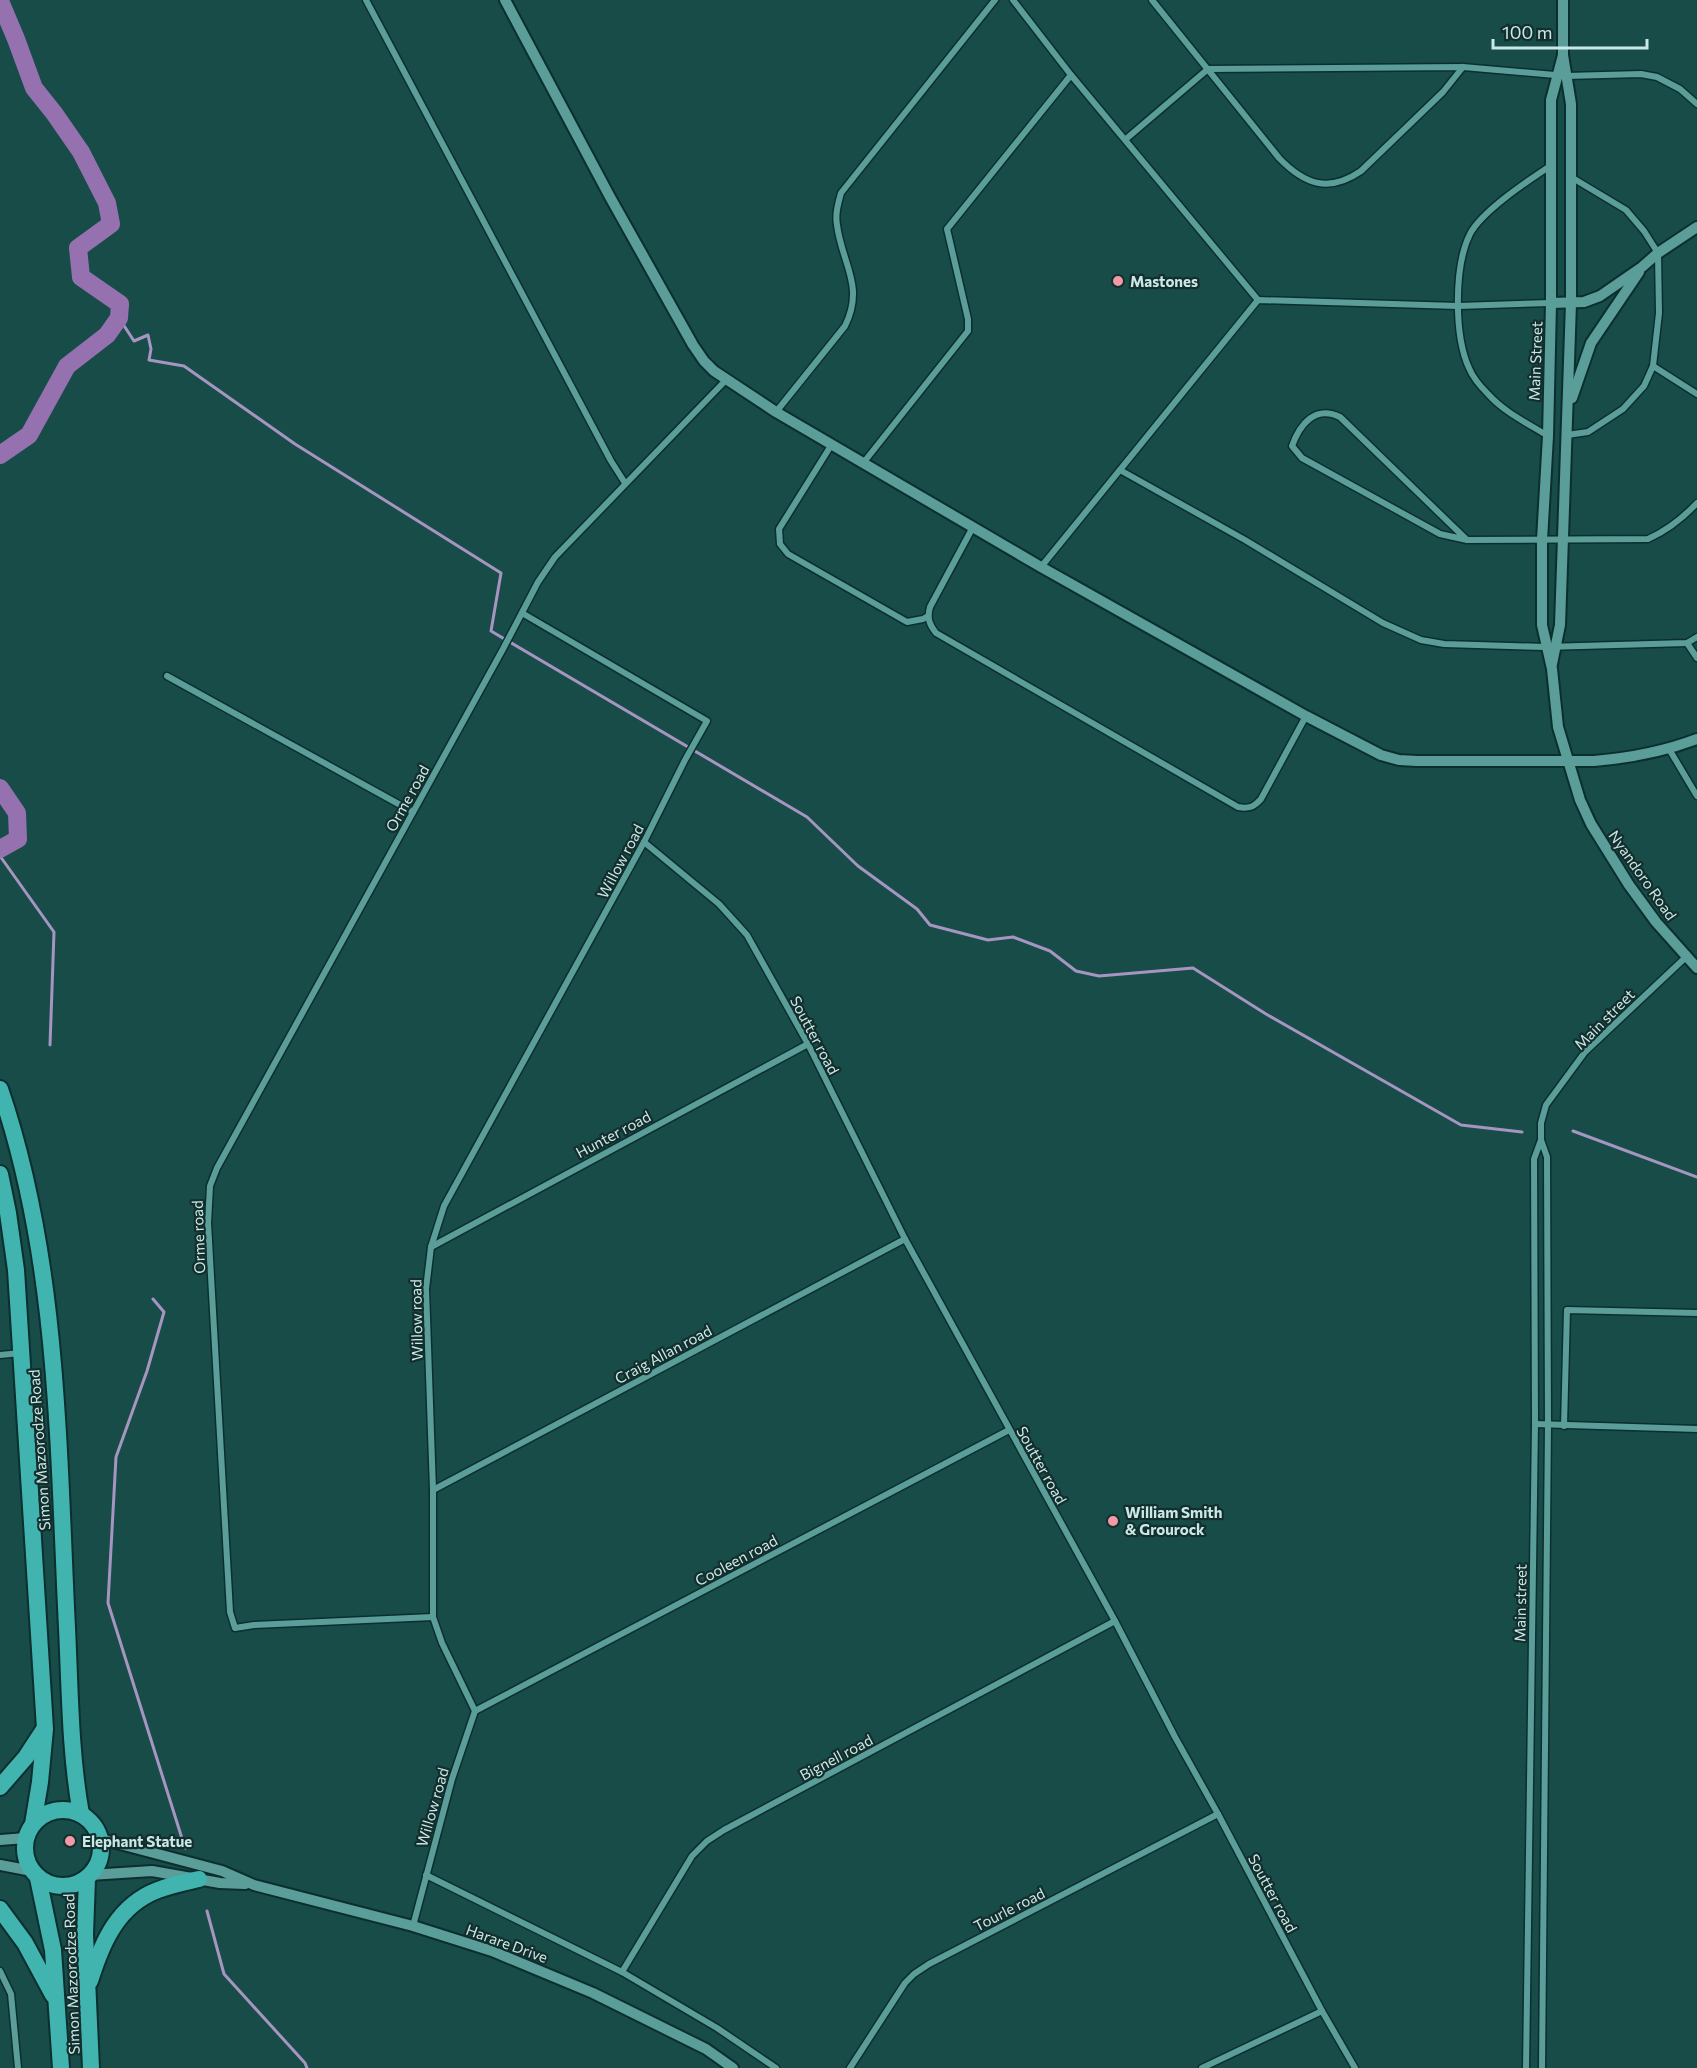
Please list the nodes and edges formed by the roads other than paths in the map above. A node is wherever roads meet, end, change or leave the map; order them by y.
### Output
1 (366, 0) edge
2 (505, 0) edge
3 (995, 0) edge
4 (1013, 0) edge
5 (1152, 0) edge
6 (1563, 0) edge
7 (1463, 67) junction
8 (1208, 69) junction
9 (1071, 75) junction
10 (1562, 75) junction
11 (1697, 104) edge
12 (1126, 139) junction
13 (1550, 166) junction
14 (1571, 176) junction
15 (1697, 227) edge
16 (1658, 253) junction
17 (1642, 267) junction
18 (1258, 300) junction
19 (1551, 303) junction
20 (1571, 303) junction
21 (1458, 306) junction
22 (1653, 366) junction
23 (726, 380) junction
24 (1697, 394) edge
25 (1569, 406) junction
26 (776, 412) junction
27 (1567, 435) junction
28 (1548, 436) junction
29 (832, 444) junction
30 (864, 462) junction
31 (1120, 470) junction
32 (625, 483) junction
33 (1697, 503) edge
34 (973, 527) junction
35 (1563, 539) junction
36 (1467, 540) junction
37 (1542, 540) junction
38 (1041, 567) junction
39 (522, 613) junction
40 (928, 616) junction
41 (1697, 637) edge
42 (1687, 643) junction
43 (1550, 646) junction
44 (1697, 658) edge
45 (167, 676) dead end
46 (1306, 716) junction
47 (1697, 739) edge
48 (1669, 749) junction
49 (1568, 761) junction
50 (1697, 796) edge
51 (414, 812) junction
52 (1591, 824) joint
53 (644, 842) junction
54 (1686, 957) junction
55 (1697, 968) edge
56 (808, 1044) junction
57 (0, 1089) edge
58 (1541, 1140) junction
59 (0, 1174) edge
60 (904, 1239) junction
61 (431, 1246) junction
62 (1697, 1313) edge
63 (22, 1353) junction
64 (0, 1355) edge
65 (1534, 1424) junction
66 (1548, 1425) junction
67 (1564, 1426) junction
68 (1697, 1429) edge
69 (1009, 1430) junction
70 (433, 1490) junction
71 (433, 1617) junction
72 (1115, 1621) junction
73 (475, 1711) junction
74 (45, 1729) junction
75 (0, 1787) edge
76 (81, 1814) junction
77 (1218, 1814) junction
78 (30, 1831) junction
79 (100, 1839) junction
80 (0, 1840) edge
81 (0, 1865) edge
82 (35, 1875) junction
83 (426, 1875) junction
84 (88, 1877) junction
85 (199, 1879) junction
86 (254, 1885) junction
87 (0, 1909) edge
88 (413, 1926) junction
89 (0, 1971) edge
90 (622, 1972) junction
91 (87, 1991) junction
92 (57, 2001) junction
93 (1322, 2011) junction
94 (18, 2068) edge
95 (61, 2068) edge
96 (91, 2068) edge
97 (733, 2068) edge
98 (777, 2068) edge
99 (850, 2068) edge
100 (1202, 2068) edge
101 (1355, 2068) edge
102 (1526, 2068) edge
103 (1542, 2068) edge

1 - 32 street
2 - 23 street
3 - 26 street
4 - 9 street
5 - 8 street
6 - 10 street, Main Street
7 - 8 street
7 - 8 street
7 - 10 street
8 - 12 street
9 - 12 street
9 - 30 street
10 - 11 street
10 - 13 street, Main Street
10 - 14 street, Main Street
12 - 18 street
13 - 19 street, Main Street
13 - 21 street
14 - 16 street
14 - 20 street, Main Street
15 - 16 street
16 - 17 street
16 - 22 street
17 - 20 street
17 - 25 street
18 - 21 street
18 - 31 street
19 - 20 street
19 - 21 street
19 - 28 street, Main Street
20 - 25 street, Main Street
21 - 28 street
22 - 24 street
22 - 27 street
23 - 26 street
23 - 32 street
25 - 27 street, Main Street
26 - 29 street
27 - 35 street, Main Street
28 - 37 street, Main Street
29 - 30 street
29 - 40 street
30 - 34 street
31 - 38 street
31 - 43 street
32 - 39 street
33 - 35 street
34 - 38 street
34 - 40 street
35 - 37 street
35 - 43 street, Main Street
36 - 36 street
36 - 37 street
37 - 43 street, Main Street
38 - 46 street
39 - 51 street, Orme road
39 - 53 street, Willow road
40 - 46 street
41 - 42 street
42 - 43 street
42 - 44 street
43 - 49 street, Main Street
45 - 51 street
46 - 49 street
47 - 48 street
48 - 49 street
48 - 50 street
49 - 52 street, Main Street
51 - 71 street, Orme road
52 - 54 street, Nyandoro Road
53 - 56 street, Soutter road
53 - 61 street, Willow road
54 - 55 street, Nyandoro Road
54 - 58 street, Main street
56 - 60 street, Soutter road
56 - 61 street, Hunter road
57 - 76 highway, Simon Mazorodze Road
58 - 65 street, Main street
58 - 66 street, Main street
59 - 63 highway, Simon Mazorodze Road
60 - 69 street, Soutter road
60 - 70 street, Craig Allan road
61 - 70 street, Willow road
62 - 67 street
63 - 64 street
63 - 74 highway, Simon Mazorodze Road
65 - 66 street
65 - 102 street, Main street
66 - 67 street
66 - 103 street, Main street
67 - 68 street
69 - 72 street, Soutter road
69 - 73 street, Cooleen road
70 - 71 street, Willow road
71 - 73 street, Willow road
72 - 77 street, Soutter road
72 - 90 street, Bignell road
73 - 83 street, Willow road
74 - 75 highway
74 - 78 highway, Simon Mazorodze Road
76 - 78 highway
76 - 79 highway
77 - 93 street, Soutter road
77 - 99 street, Tourle road
78 - 80 street
78 - 82 highway, Simon Mazorodze Road
79 - 84 highway, Simon Mazorodze Road
79 - 86 street, Harare Drive
81 - 82 street
82 - 84 highway, Simon Mazorodze Road
82 - 92 highway, Simon Mazorodze Road
83 - 88 street, Willow road
83 - 90 street
84 - 85 street, Harare Drive
84 - 91 highway, Simon Mazorodze Road
85 - 86 street, Harare Drive
85 - 91 highway
86 - 88 street, Harare Drive
87 - 92 highway
88 - 97 street, Harare Drive
89 - 94 street
90 - 98 street
91 - 96 highway, Simon Mazorodze Road
92 - 95 highway, Simon Mazorodze Road
93 - 100 street
93 - 101 street, Soutter road

